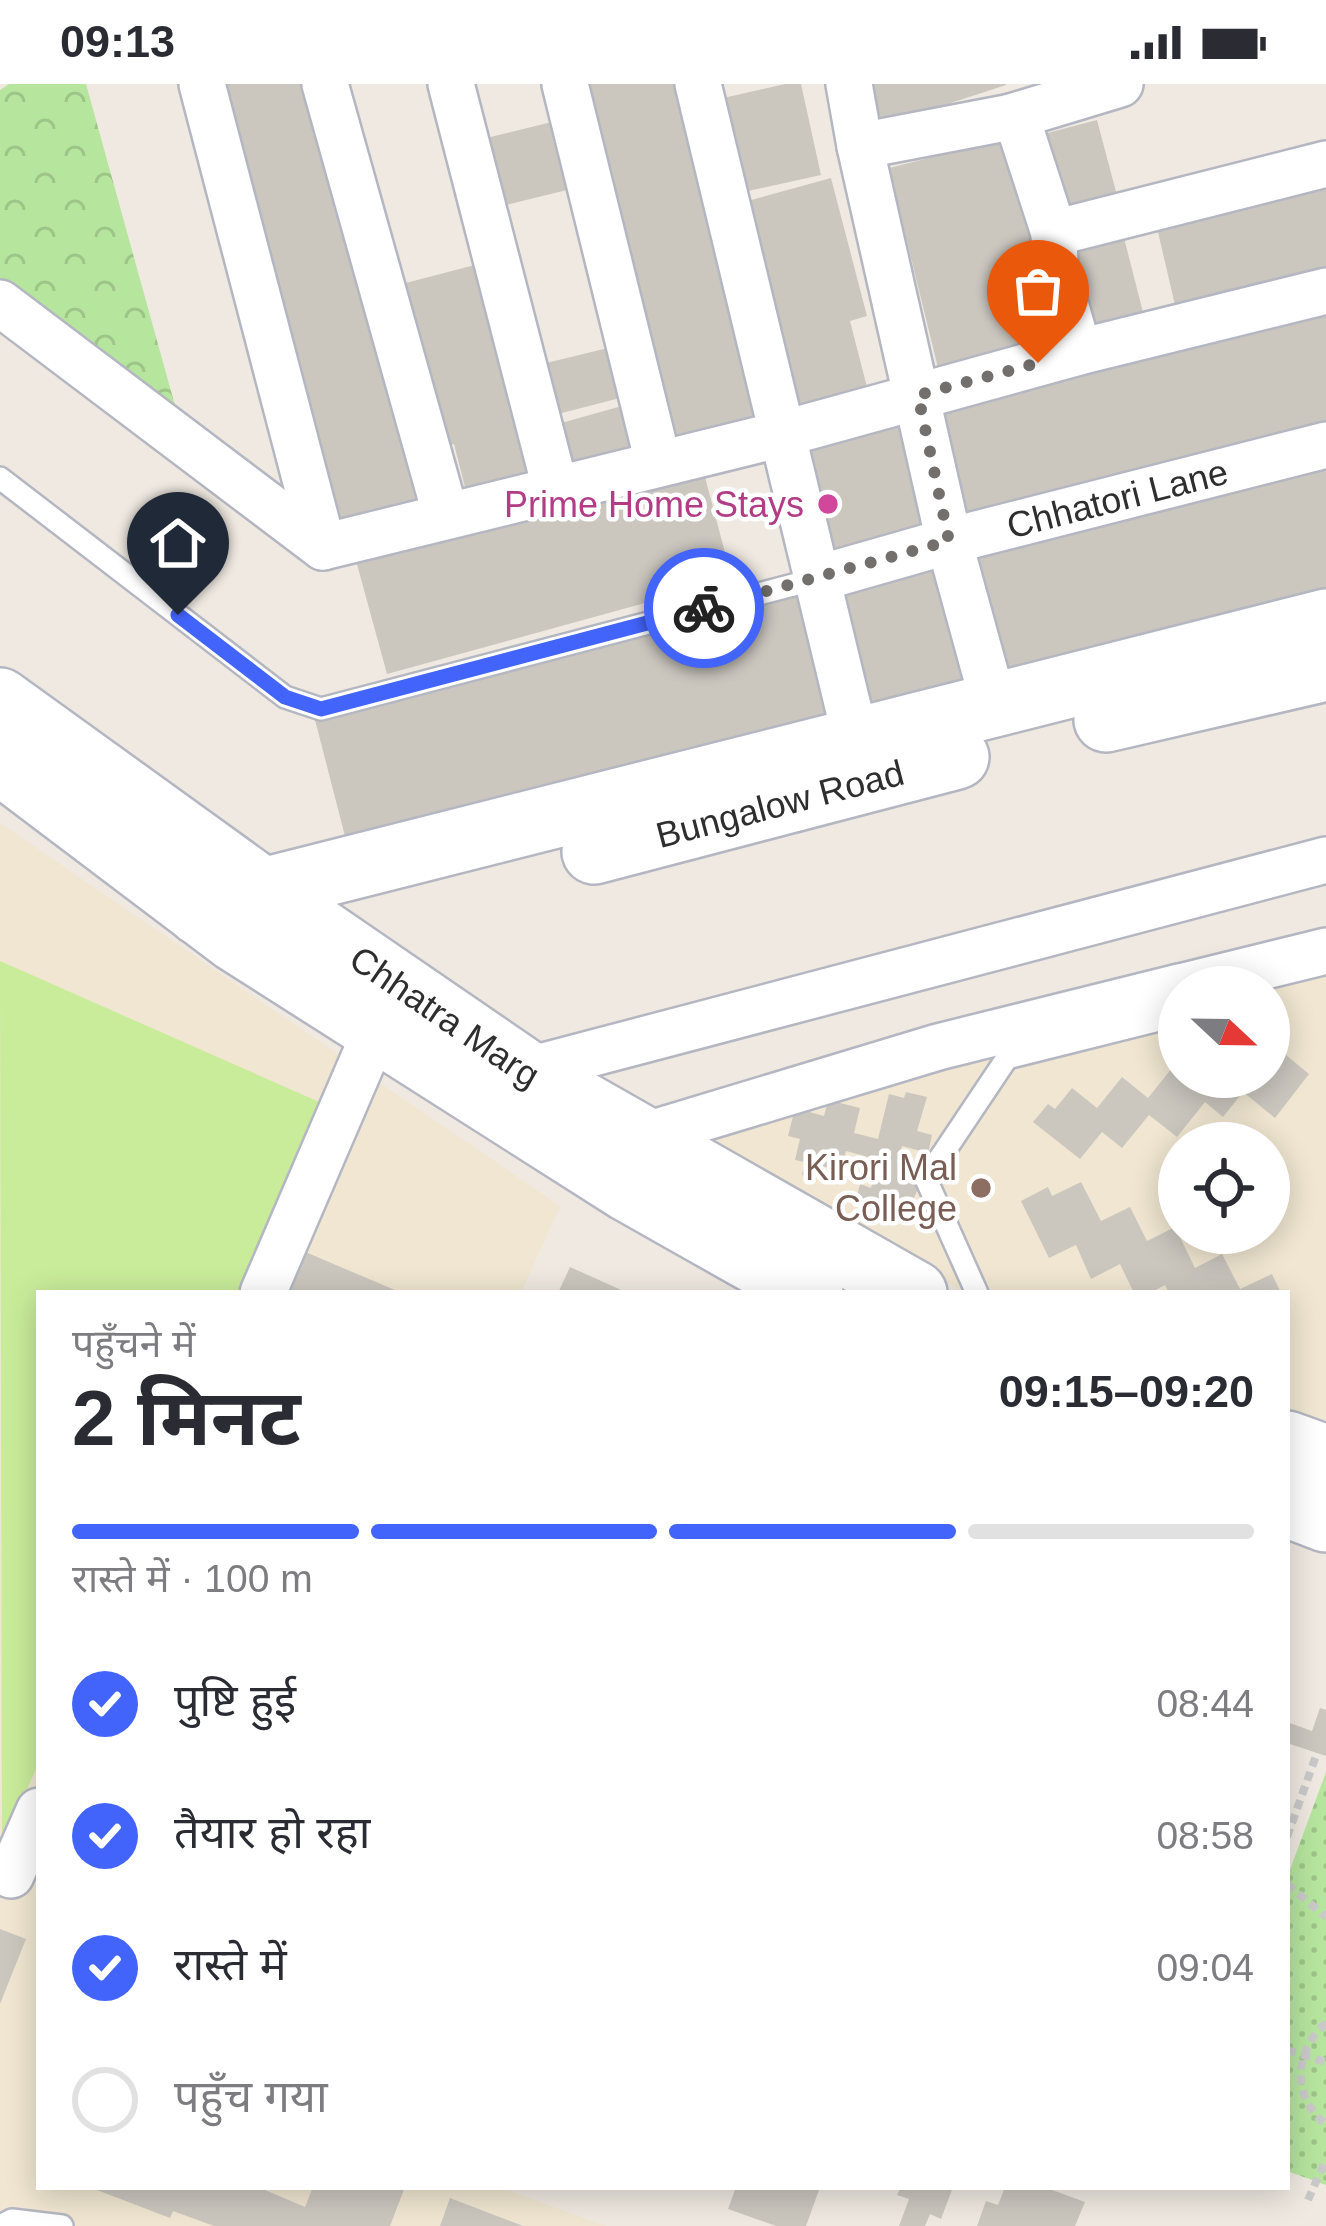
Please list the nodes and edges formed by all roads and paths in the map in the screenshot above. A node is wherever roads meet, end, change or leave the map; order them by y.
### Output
1 (202, 84) edge
2 (326, 84) edge
3 (451, 84) edge
4 (565, 84) edge
5 (698, 84) edge
6 (849, 84) edge
7 (1120, 84) edge
8 (1011, 117) junction
9 (860, 146) junction
10 (1326, 164) edge
11 (1054, 233) junction
12 (1326, 291) edge
13 (0, 303) edge
14 (1078, 352) junction
15 (918, 395) junction
16 (782, 434) junction
17 (1326, 445) edge
18 (658, 462) junction
19 (0, 478) edge
20 (556, 487) junction
21 (446, 515) junction
22 (949, 541) junction
23 (323, 547) junction
24 (816, 579) junction
25 (1326, 621) edge
26 (1326, 669) edge
27 (0, 700) edge
28 (994, 705) junction
29 (856, 740) junction
30 (0, 762) edge
31 (1326, 860) edge
32 (251, 916) junction
33 (1326, 951) edge
34 (1265, 966) edge
35 (1158, 992) edge
36 (1158, 1020) edge
37 (376, 1030) junction
38 (525, 1072) junction
39 (640, 1138) junction
40 (264, 1290) edge
41 (806, 1290) edge
42 (910, 1290) edge
43 (976, 1290) edge
44 (1290, 1443) edge
45 (1326, 1457) edge
46 (1290, 1506) edge
47 (1326, 1520) edge
48 (1316, 1753) dead end
49 (36, 1818) edge
50 (1290, 1828) edge
51 (0, 1870) edge
52 (1290, 1887) edge
53 (1326, 1917) edge
54 (1326, 2023) edge
55 (1290, 2051) edge
56 (1303, 2056) junction
57 (1326, 2062) edge
58 (1326, 2124) edge
59 (1326, 2159) edge
60 (1308, 2200) dead end
61 (0, 2226) edge
62 (62, 2226) edge

1 - 23 street
2 - 21 street
3 - 20 street
4 - 18 street
5 - 16 street
6 - 9 street
7 - 8 street
8 - 9 street
8 - 11 street
9 - 15 street
10 - 11 street
11 - 14 street
12 - 14 street
13 - 23 street
14 - 15 street
15 - 16 street
15 - 22 street
16 - 18 street
16 - 24 street
17 - 22 street, Chhatori Lane
18 - 20 street
19 - 24 lane, Chhatori Lane
20 - 21 street
21 - 23 street
22 - 24 street, Chhatori Lane
22 - 28 street
24 - 29 street
25 - 28 street
26 - 32 street, Bungalow Road
27 - 32 street, Chhatra Marg
28 - 29 street
29 - 32 street
30 - 32 street, Chhatra Marg
31 - 38 street
32 - 37 street, Chhatra Marg
32 - 38 street, Chhatra Marg
33 - 34 street
35 - 39 street
36 - 43 lane
37 - 40 street
37 - 41 street, Chhatra Marg
38 - 39 street, Chhatra Marg
39 - 42 street, Chhatra Marg
44 - 45 street
46 - 47 street
48 - 50 path
49 - 51 street
52 - 53 path
54 - 56 path
55 - 56 path
56 - 57 path
56 - 58 path
59 - 60 path
61 - 62 lane

